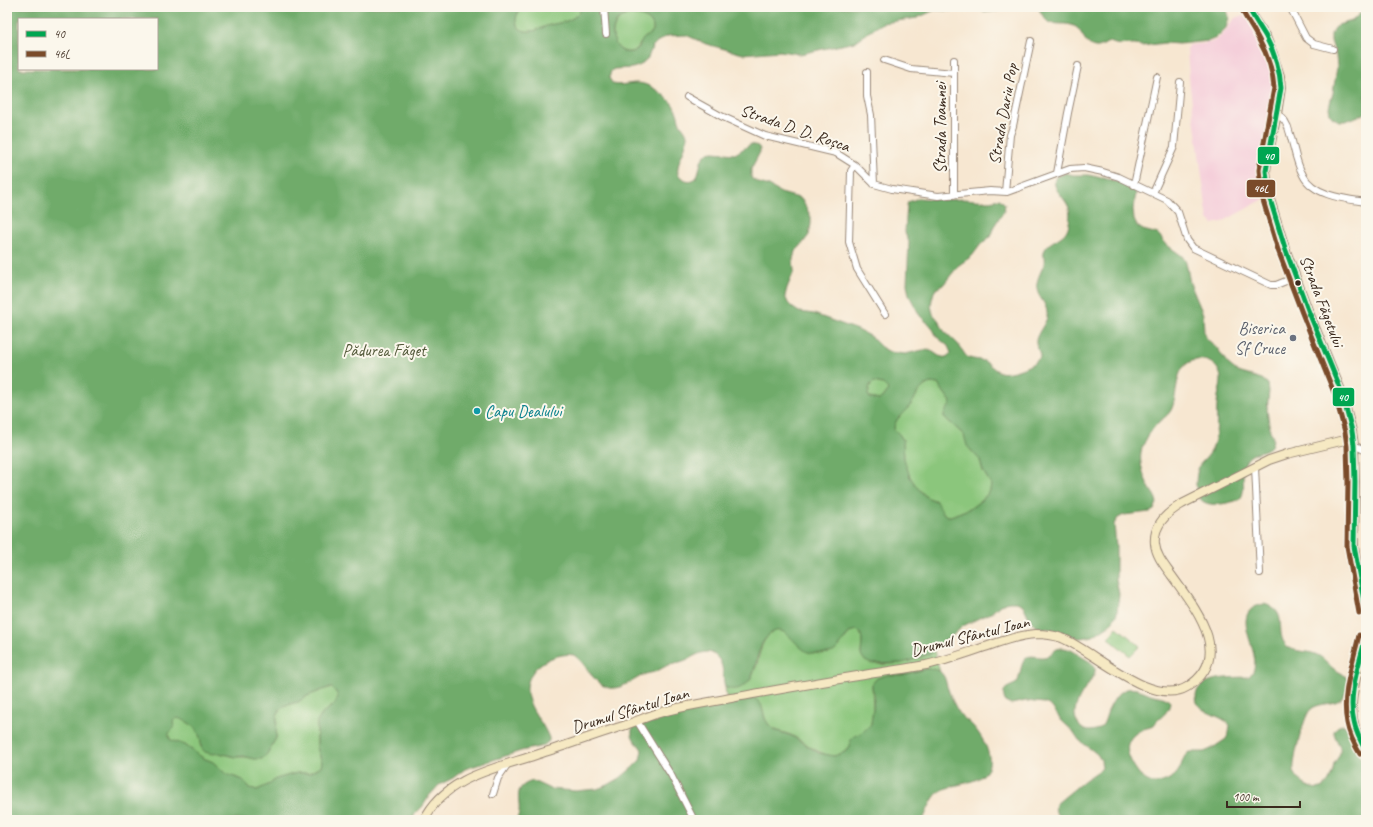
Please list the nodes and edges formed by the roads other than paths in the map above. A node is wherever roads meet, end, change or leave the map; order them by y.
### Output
1 (604, 7) edge
2 (1248, 7) edge
3 (1291, 7) edge
4 (606, 34) dead end
5 (1031, 41) dead end
6 (1333, 49) dead end
7 (884, 60) dead end
8 (954, 60) dead end
9 (1078, 66) dead end
10 (867, 72) dead end
11 (954, 72) junction
12 (1158, 77) dead end
13 (1180, 82) dead end
14 (686, 97) dead end
15 (1277, 114) junction
16 (855, 165) junction
17 (1057, 174) junction
18 (874, 184) junction
19 (1134, 185) junction
20 (1005, 192) junction
21 (1153, 193) junction
22 (954, 195) junction
23 (1366, 202) edge
24 (1296, 277) junction
25 (885, 314) dead end
26 (1354, 442) junction
27 (1366, 451) edge
28 (1254, 467) junction
29 (1260, 573) dead end
30 (1366, 612) edge
31 (1366, 636) edge
32 (637, 721) junction
33 (1366, 751) edge
34 (507, 765) junction
35 (493, 794) dead end
36 (424, 820) edge
37 (694, 820) edge

1 - 4 street
2 - 15 main road, Strada Făgetului
3 - 6 street
5 - 20 street, Strada Dariu Pop
7 - 11 street
8 - 11 street, Strada Toamnei
9 - 17 street
10 - 18 street
11 - 22 street, Strada Toamnei
12 - 19 street
13 - 21 street
14 - 16 street, Strada D. D. Roșca
15 - 23 street
15 - 24 main road, Strada Făgetului
16 - 18 street, Strada D. D. Roșca
16 - 25 street
17 - 19 street
17 - 20 street
18 - 22 street
19 - 21 street
20 - 22 street
21 - 24 street
24 - 26 main road, Strada Făgetului
26 - 27 street
26 - 28 main road, Drumul Sfântul Ioan
26 - 30 main road, Strada Făgetului
28 - 29 street
28 - 32 main road, Drumul Sfântul Ioan
31 - 33 main road
32 - 34 main road, Drumul Sfântul Ioan
32 - 37 street
34 - 35 street
34 - 36 main road, Drumul Sfântul Ioan

